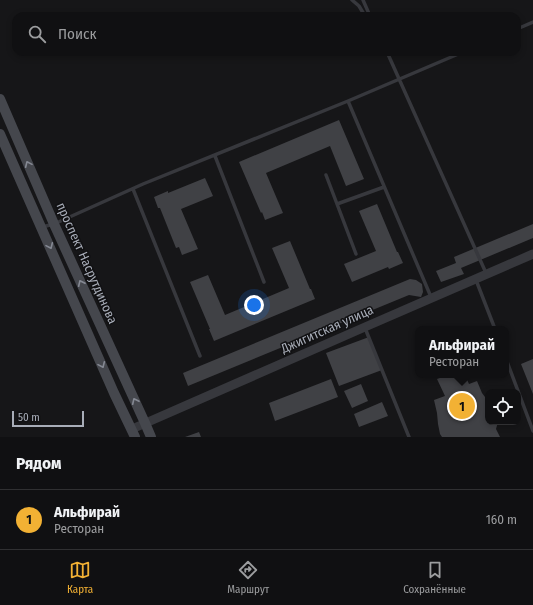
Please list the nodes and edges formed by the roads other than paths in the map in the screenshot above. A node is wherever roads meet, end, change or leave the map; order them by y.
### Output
1 (352, 0) edge
2 (363, 0) edge
3 (363, 12) edge
4 (368, 12) edge
5 (533, 22) edge
6 (521, 27) edge
7 (389, 56) edge
8 (454, 56) edge
9 (399, 80) junction
10 (0, 100) edge
11 (348, 101) junction
12 (0, 134) edge
13 (215, 156) junction
14 (326, 176) dead end
15 (384, 187) junction
16 (133, 189) junction
17 (337, 204) junction
18 (54, 224) junction
19 (41, 228) junction
20 (356, 254) dead end
21 (533, 254) edge
22 (486, 274) junction
23 (475, 279) junction
24 (264, 282) dead end
25 (432, 298) junction
26 (494, 326) edge
27 (365, 327) junction
28 (200, 356) dead end
29 (509, 367) edge
30 (145, 423) junction
31 (533, 431) edge
32 (134, 433) edge
33 (151, 437) edge
34 (409, 437) edge

1 - 3 lane
2 - 4 lane
5 - 6 lane
7 - 9 lane
8 - 9 lane
9 - 11 lane
9 - 22 lane
18 -> 10 main road, проспект Насрутдинова
11 - 13 lane
11 - 15 lane
12 - 19 main road
13 - 16 lane
13 - 24 lane
14 - 17 lane
15 - 17 lane
15 - 25 lane
16 - 18 lane
16 - 28 lane
17 - 20 lane
18 - 19 lane
30 -> 18 main road, проспект Насрутдинова
19 -> 32 main road
21 - 22 street, Джигитская улица
22 - 23 street, Джигитская улица
23 - 25 street, Джигитская улица
23 - 26 lane
25 - 27 street, Джигитская улица
27 - 30 street, Джигитская улица
27 - 34 lane
29 - 31 lane
30 - 32 street, Джигитская улица
30 - 33 main road, проспект Насрутдинова

